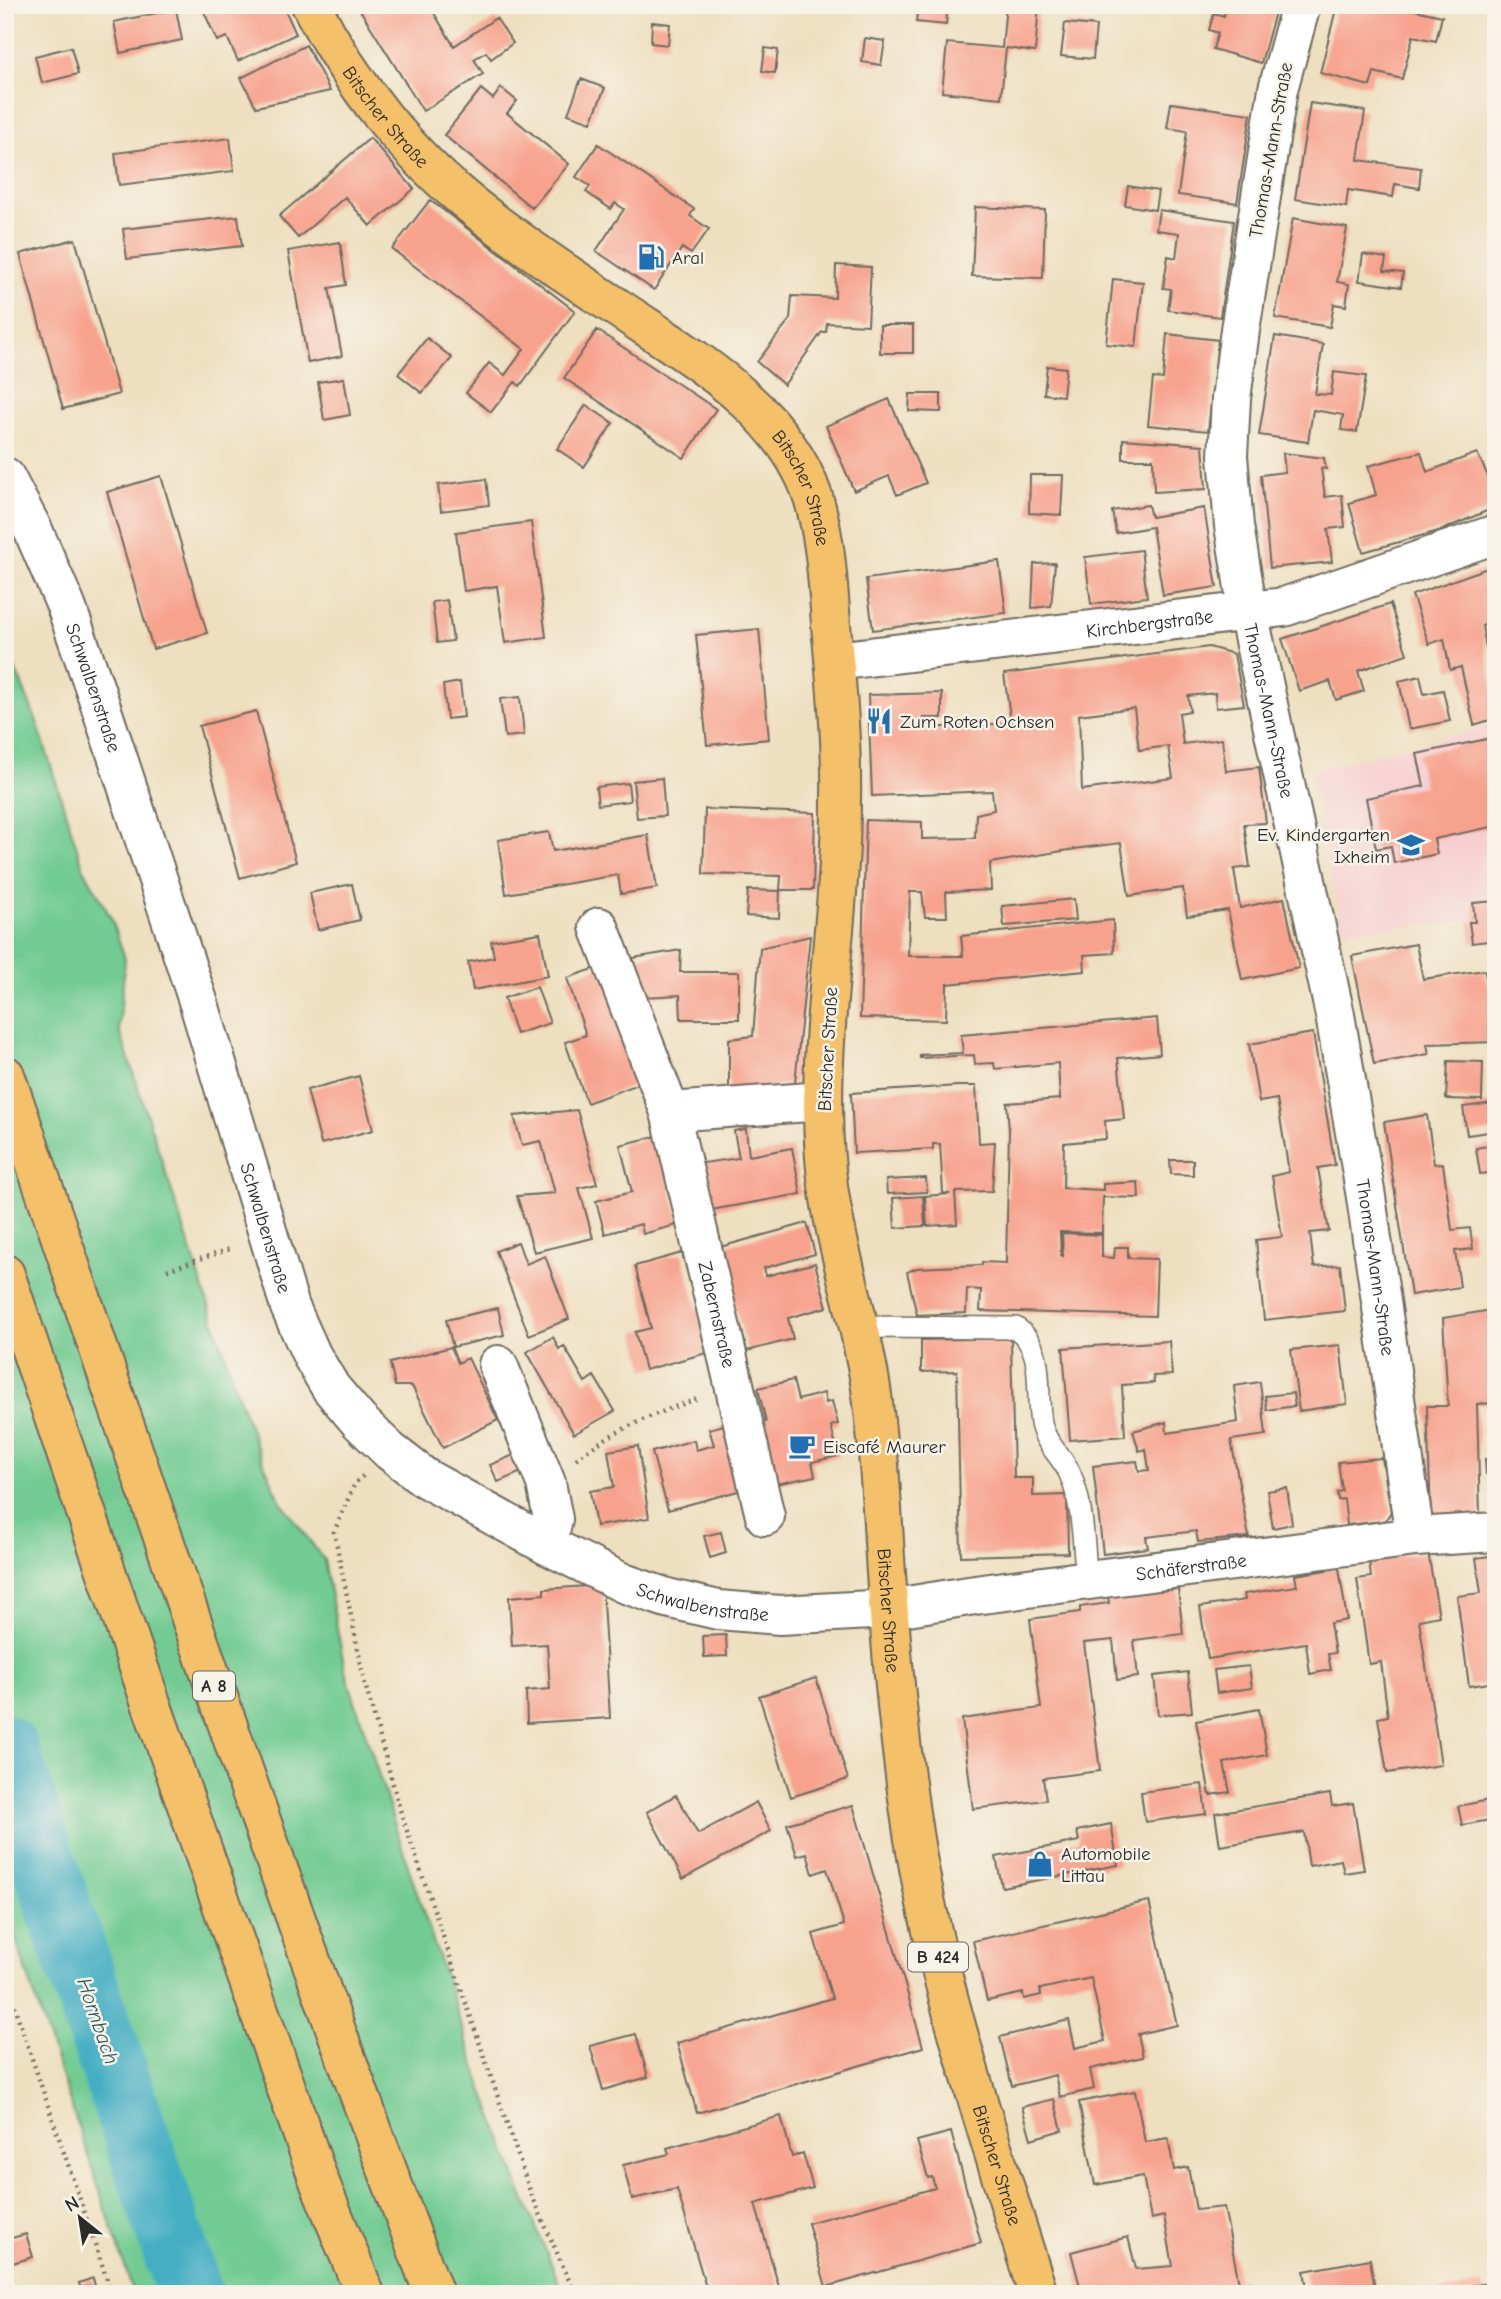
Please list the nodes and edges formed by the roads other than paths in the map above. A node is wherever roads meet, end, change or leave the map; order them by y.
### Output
1 (311, 5) edge
2 (1301, 5) edge
3 (5, 477) edge
4 (1496, 534) edge
5 (1248, 612) junction
6 (835, 661) junction
7 (599, 927) dead end
8 (5, 1074) edge
9 (823, 1101) junction
10 (670, 1112) junction
11 (5, 1274) edge
12 (860, 1327) junction
13 (498, 1365) dead end
14 (765, 1516) dead end
15 (1496, 1532) edge
16 (1415, 1537) junction
17 (547, 1545) junction
18 (1087, 1581) junction
19 (889, 1609) junction
20 (365, 2294) edge
21 (433, 2294) edge
22 (1038, 2294) edge

1 - 6 main road, Bitscher Straße / B 424
2 - 5 street, Thomas-Mann-Straße
3 - 17 street, Schwalbenstraße
4 - 5 street, Kirchbergstraße
5 - 6 street, Kirchbergstraße
5 - 16 street, Thomas-Mann-Straße
6 - 9 main road, Bitscher Straße / B 424
7 - 10 street, Zabernstraße
8 - 21 main road, A 8
9 - 10 street
9 - 12 main road, Bitscher Straße / B 424
10 - 14 street, Zabernstraße
11 - 20 main road
12 - 18 lane
12 - 19 main road, Bitscher Straße / B 424
13 - 17 street
15 - 16 street, Schäferstraße
16 - 18 street, Schäferstraße
17 - 19 street, Schwalbenstraße
18 - 19 street, Schäferstraße
19 - 22 main road, Bitscher Straße / B 424

